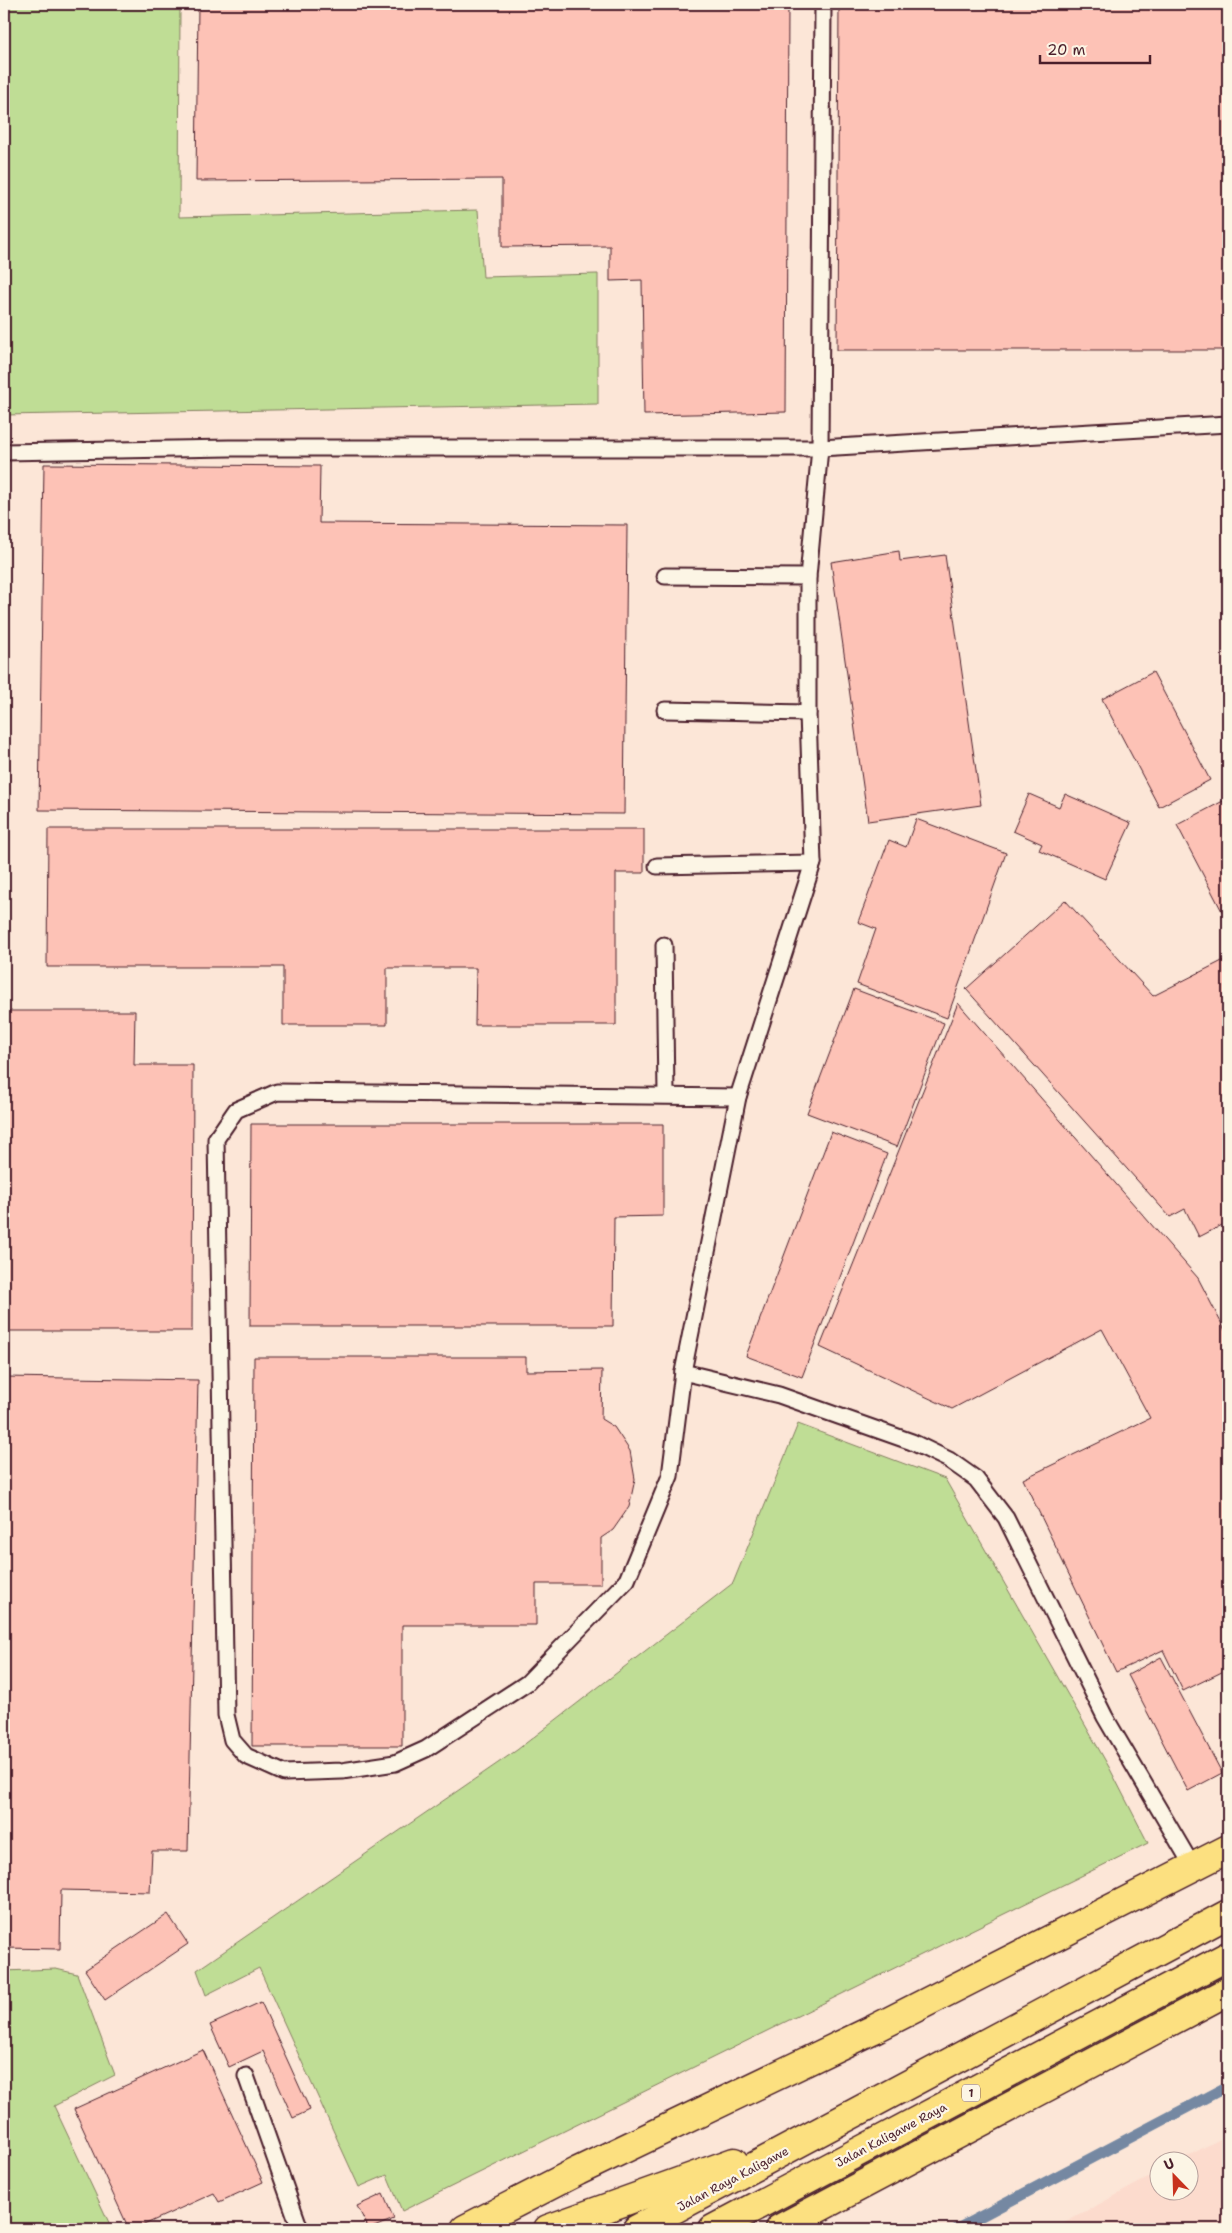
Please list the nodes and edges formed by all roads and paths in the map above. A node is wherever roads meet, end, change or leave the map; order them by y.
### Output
1 (823, 4) edge
2 (1228, 424) edge
3 (820, 448) junction
4 (4, 452) edge
5 (665, 576) dead end
6 (808, 578) junction
7 (664, 710) dead end
8 (808, 714) junction
9 (813, 863) junction
10 (657, 866) dead end
11 (664, 945) dead end
12 (666, 1094) junction
13 (738, 1097) junction
14 (683, 1372) junction
15 (1228, 1850) edge
16 (1193, 1867) junction
17 (1228, 1914) edge
18 (1228, 1956) edge
19 (1228, 1991) edge
20 (246, 2076) dead end
21 (830, 2128) junction
22 (300, 2229) edge
23 (465, 2229) edge
24 (548, 2229) edge
25 (637, 2229) edge
26 (713, 2229) edge
27 (779, 2229) edge

1 - 3 lane
2 - 3 lane
3 - 4 lane
3 - 6 lane
5 - 6 lane
6 - 8 lane
7 - 8 lane
8 - 9 lane
9 - 10 lane
9 - 13 lane
11 - 12 lane
12 - 13 lane
12 - 14 lane
13 - 14 lane
14 - 16 lane
15 - 16 highway
16 - 23 highway
17 - 21 highway
18 - 26 highway, Jalan Kaligawe Raya / 1
19 - 27 highway
20 - 22 lane
21 - 24 highway
21 - 25 highway, Jalan Raya Kaligawe

